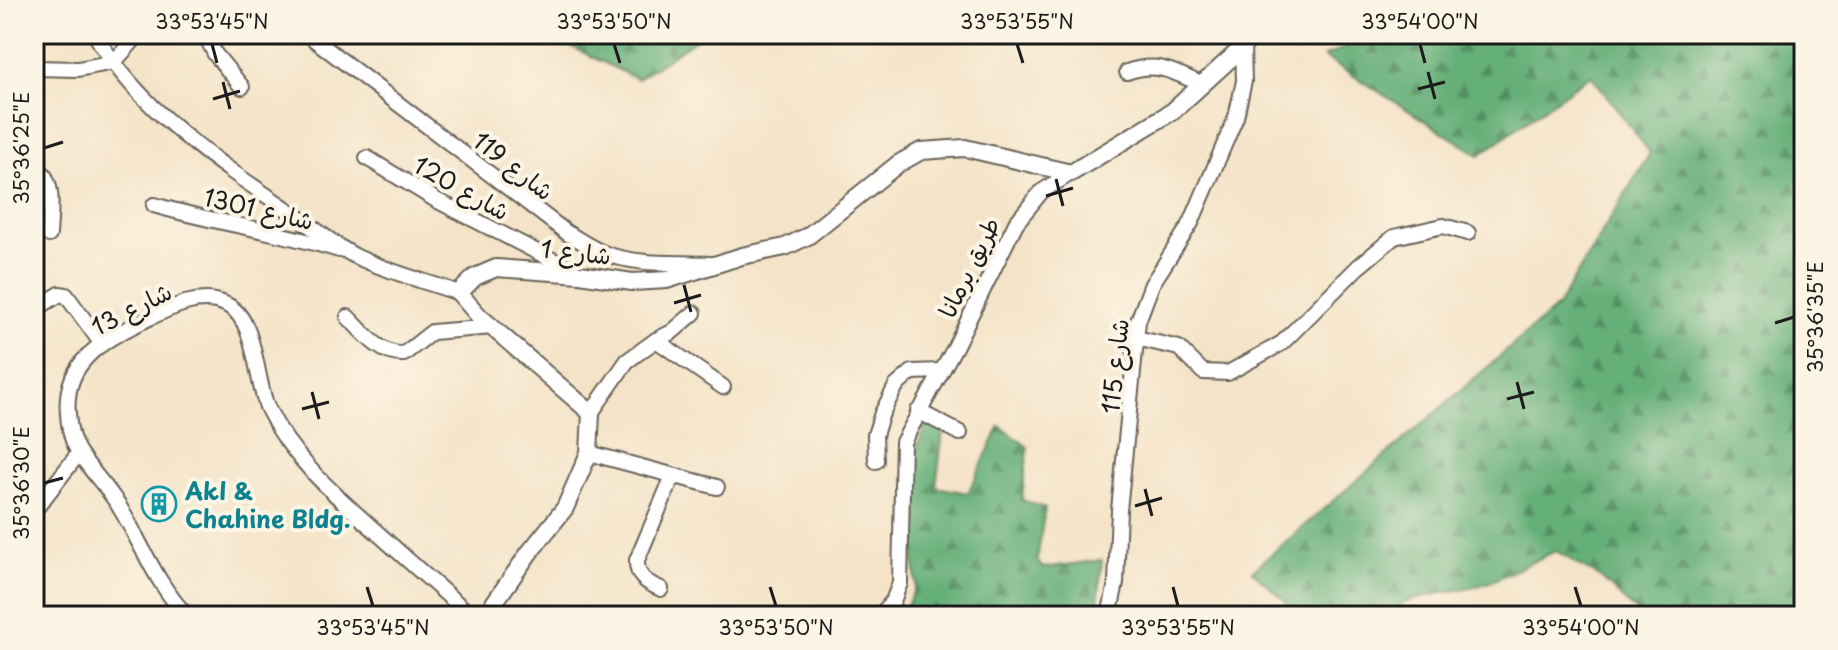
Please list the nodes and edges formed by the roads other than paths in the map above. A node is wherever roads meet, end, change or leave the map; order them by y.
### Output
1 (95, 34) edge
2 (139, 34) edge
3 (205, 34) edge
4 (311, 34) edge
5 (1247, 40) edge
6 (114, 62) junction
7 (34, 68) edge
8 (1127, 72) dead end
9 (1203, 85) junction
10 (242, 87) dead end
11 (367, 158) dead end
12 (34, 165) edge
13 (1071, 173) junction
14 (154, 205) dead end
15 (1468, 233) dead end
16 (49, 235) dead end
17 (354, 255) junction
18 (719, 264) junction
19 (580, 274) junction
20 (459, 293) junction
21 (34, 310) edge
22 (694, 313) dead end
23 (348, 317) dead end
24 (493, 327) junction
25 (1136, 338) junction
26 (656, 340) junction
27 (102, 344) junction
28 (941, 371) junction
29 (723, 387) dead end
30 (918, 411) junction
31 (591, 413) junction
32 (960, 433) dead end
33 (79, 453) junction
34 (589, 453) junction
35 (876, 461) dead end
36 (673, 476) junction
37 (717, 487) dead end
38 (34, 511) edge
39 (661, 589) dead end
40 (187, 616) edge
41 (472, 616) edge
42 (485, 616) edge
43 (880, 616) edge
44 (1109, 616) edge

1 - 6 street
2 - 6 street
3 - 10 street
4 - 18 street, شارع 119
5 - 9 street, طريق برمانا
5 - 25 street, شارع 115
6 - 7 street
6 - 17 street
8 - 9 street
9 - 13 street, طريق برمانا
11 - 19 street, شارع 120
12 - 16 street
13 - 18 street, شارع 1
13 - 28 street, طريق برمانا
14 - 17 street, شارع 1301
15 - 25 street
17 - 20 street
18 - 19 street, شارع 1
19 - 20 street, شارع 1
20 - 24 street
21 - 27 street
22 - 26 street
23 - 24 street
24 - 31 street
25 - 44 street, شارع 115
26 - 29 street
26 - 31 street
27 - 33 street, شارع 13
27 - 41 street, شارع 13
28 - 30 street, طريق برمانا
28 - 35 street
30 - 32 street
30 - 43 street, طريق برمانا
31 - 34 street
33 - 38 street
33 - 40 street
34 - 36 street
34 - 42 street
36 - 37 street
36 - 39 street

